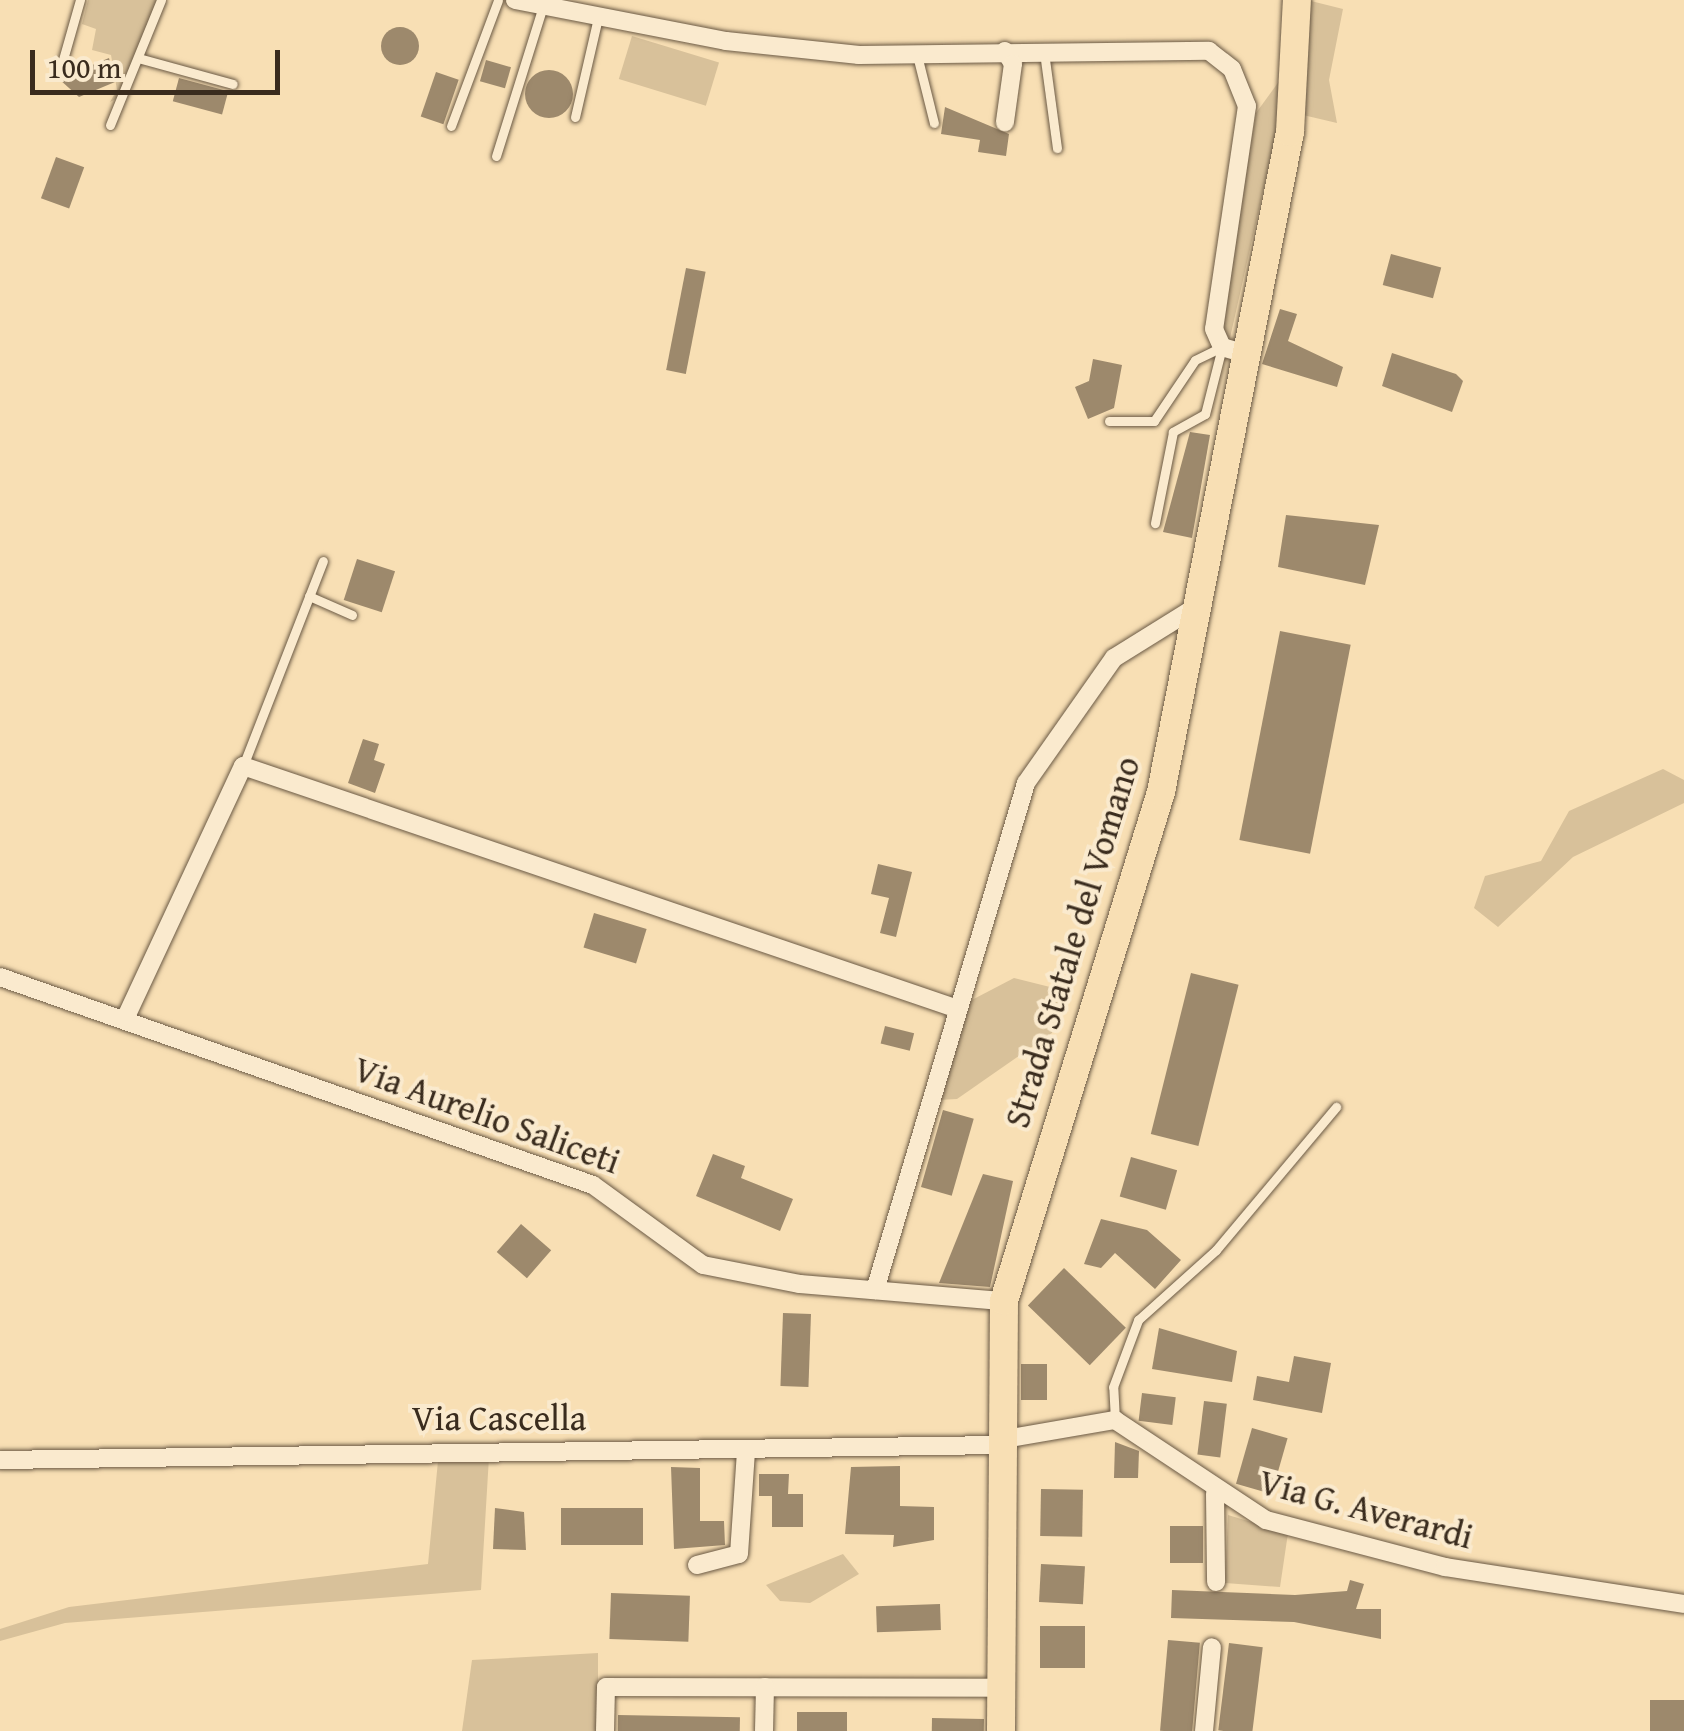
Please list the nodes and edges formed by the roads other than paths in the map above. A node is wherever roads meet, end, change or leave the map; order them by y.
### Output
1 (80, 0) edge
2 (161, 0) edge
3 (498, 0) edge
4 (515, 0) edge
5 (1297, 0) edge
6 (543, 6) junction
7 (598, 17) junction
8 (1044, 48) junction
9 (1005, 50) junction
10 (917, 56) junction
11 (142, 59) junction
12 (62, 63) dead end
13 (233, 84) dead end
14 (575, 117) dead end
15 (1005, 122) dead end
16 (934, 123) dead end
17 (110, 125) dead end
18 (452, 126) dead end
19 (1057, 148) dead end
20 (496, 156) dead end
21 (1231, 350) junction
22 (1109, 421) dead end
23 (1155, 523) dead end
24 (323, 561) dead end
25 (308, 596) junction
26 (1196, 607) junction
27 (352, 615) dead end
28 (243, 766) junction
29 (0, 977) edge
30 (958, 1009) junction
31 (125, 1019) junction
32 (1336, 1107) dead end
33 (874, 1290) junction
34 (1004, 1301) junction
35 (1115, 1420) junction
36 (999, 1442) junction
37 (746, 1450) junction
38 (0, 1460) edge
39 (1214, 1494) junction
40 (696, 1565) dead end
41 (1216, 1582) dead end
42 (1684, 1604) edge
43 (1212, 1647) dead end
44 (765, 1687) junction
45 (1002, 1688) junction
46 (605, 1731) edge
47 (764, 1731) edge
48 (1001, 1731) edge
49 (1204, 1731) edge

1 - 12 lane
2 - 11 lane
3 - 18 lane
4 - 6 street
5 - 21 main road, Strada Statale del Vomano
6 - 7 street
6 - 20 lane
7 - 10 street
7 - 14 lane
8 - 9 street
8 - 19 lane
8 - 21 street
9 - 10 street
9 - 15 street
10 - 16 lane
11 - 13 lane
11 - 17 lane
21 - 22 lane
21 - 23 lane
21 - 26 main road, Strada Statale del Vomano
24 - 25 lane
25 - 27 lane
25 - 28 lane
26 - 30 street
26 - 34 main road, Strada Statale del Vomano
28 - 30 street
28 - 31 street
29 - 31 street, Via Aurelio Saliceti
30 - 33 street
31 - 33 street, Via Aurelio Saliceti
32 - 35 lane
33 - 34 street, Via Aurelio Saliceti
34 - 36 main road, Strada Statale del Vomano
35 - 36 street
35 - 39 street, Via G. Averardi
36 - 37 street, Via Cascella
36 - 45 main road, Strada Statale del Vomano
37 - 38 street, Via Cascella
37 - 40 street
39 - 41 street
39 - 42 street, Via G. Averardi
43 - 49 street
44 - 45 street
44 - 46 street
44 - 47 street
45 - 48 main road, Strada Statale del Vomano

